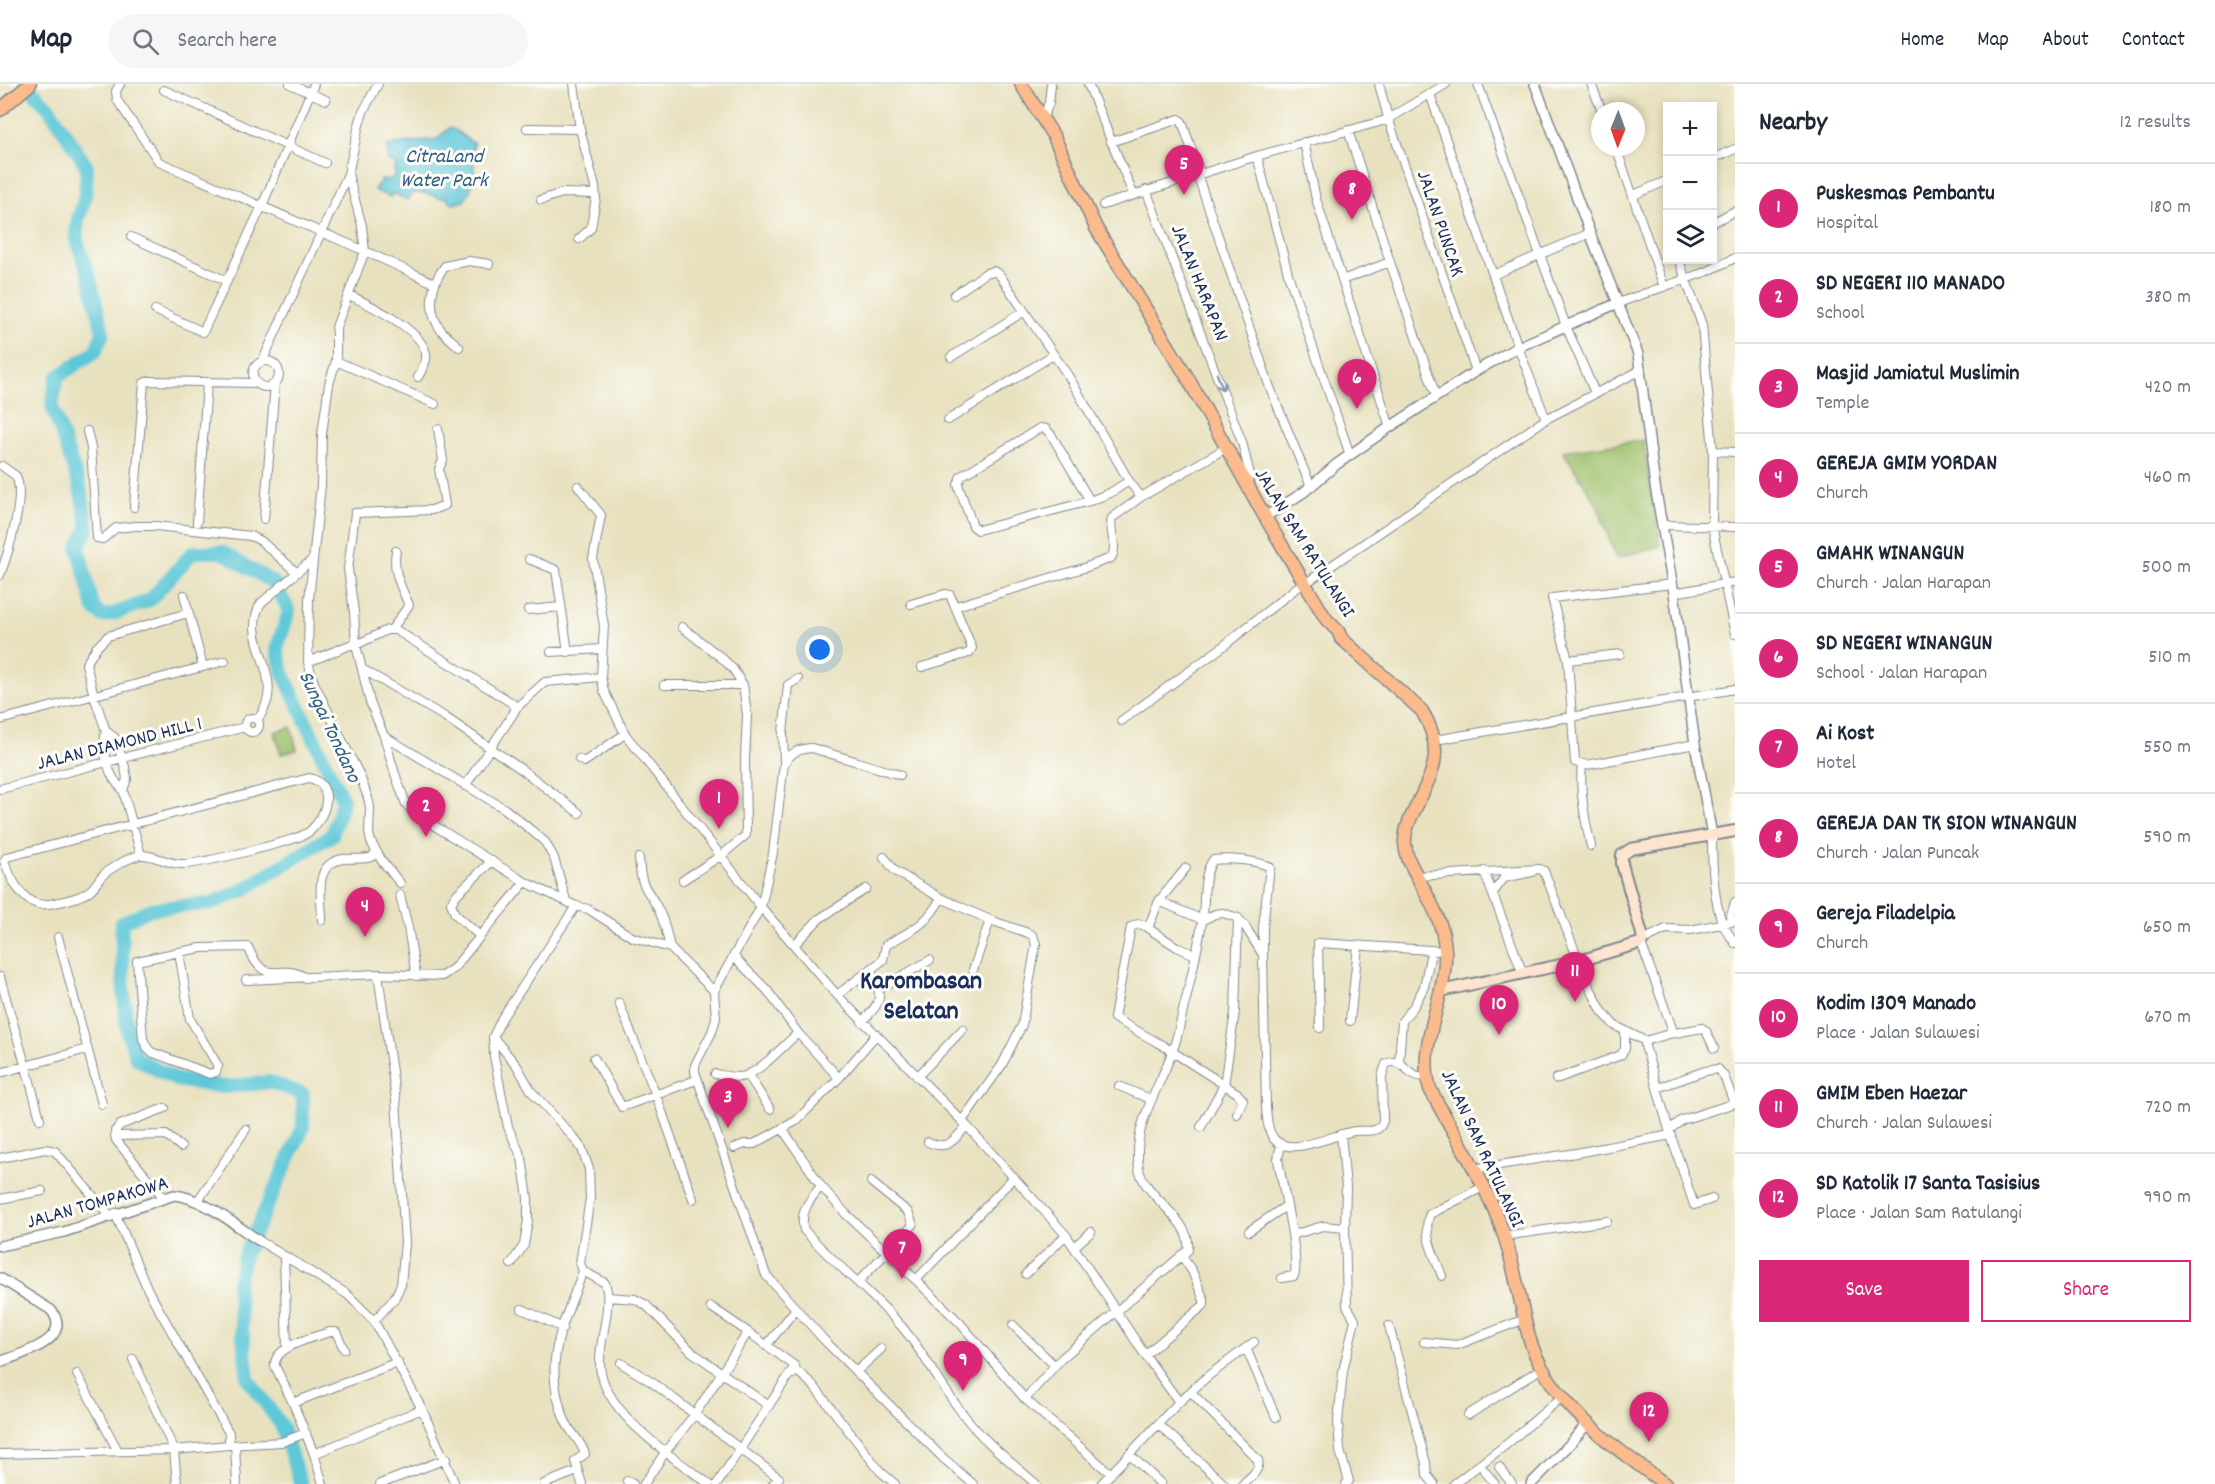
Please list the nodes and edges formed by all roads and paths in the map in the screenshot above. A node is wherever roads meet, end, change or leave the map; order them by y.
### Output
1 (30, 84) edge
2 (120, 84) edge
3 (290, 84) edge
4 (314, 84) edge
5 (378, 84) edge
6 (574, 84) edge
7 (1021, 84) edge
8 (1051, 84) edge
9 (1379, 84) edge
10 (1479, 84) edge
11 (1534, 84) edge
12 (1591, 84) edge
13 (1091, 85) edge
14 (1442, 85) edge
15 (164, 90) dead end
16 (310, 93) junction
17 (1430, 94) junction
18 (326, 100) dead end
19 (1598, 102) edge
20 (0, 110) edge
21 (1043, 118) junction
22 (1388, 118) junction
23 (527, 128) dead end
24 (580, 129) junction
25 (1348, 130) junction
26 (1111, 142) junction
27 (1304, 142) junction
28 (286, 145) junction
29 (1735, 149) edge
30 (1257, 156) junction
31 (1619, 156) edge
32 (1717, 157) edge
33 (325, 163) dead end
34 (348, 174) junction
35 (1199, 174) junction
36 (1663, 182) edge
37 (1146, 190) junction
38 (596, 194) junction
39 (1133, 194) junction
40 (1634, 195) junction
41 (540, 200) dead end
42 (1103, 205) dead end
43 (262, 206) junction
44 (1735, 211) edge
45 (1717, 221) edge
46 (320, 232) junction
47 (1590, 233) junction
48 (131, 237) dead end
49 (579, 239) dead end
50 (365, 251) junction
51 (1540, 254) junction
52 (1735, 258) edge
53 (1390, 262) junction
54 (489, 264) dead end
55 (1680, 264) edge
56 (1493, 275) junction
57 (1685, 279) junction
58 (1342, 280) junction
59 (227, 281) junction
60 (434, 283) junction
61 (1664, 287) junction
62 (954, 295) dead end
63 (349, 296) junction
64 (1618, 303) junction
65 (155, 310) dead end
66 (1023, 312) junction
67 (1566, 326) junction
68 (459, 347) dead end
69 (1518, 347) junction
70 (1053, 355) junction
71 (951, 357) dead end
72 (336, 361) junction
73 (262, 362) junction
74 (1641, 370) junction
75 (1476, 371) junction
76 (418, 377) dead end
77 (257, 383) junction
78 (275, 383) junction
79 (207, 384) junction
80 (1595, 393) junction
81 (1436, 396) junction
82 (435, 404) dead end
83 (1546, 419) junction
84 (948, 420) dead end
85 (1390, 427) junction
86 (438, 429) dead end
87 (87, 431) dead end
88 (1226, 448) junction
89 (1713, 451) junction
90 (1735, 452) edge
91 (1350, 455) junction
92 (2, 466) dead end
93 (1130, 481) junction
94 (1246, 484) junction
95 (578, 486) dead end
96 (1311, 487) junction
97 (1141, 497) junction
98 (1090, 501) junction
99 (134, 507) dead end
100 (1265, 517) junction
101 (264, 519) dead end
102 (197, 522) dead end
103 (1662, 525) junction
104 (1712, 526) junction
105 (1735, 527) edge
106 (396, 551) dead end
107 (313, 559) junction
108 (529, 559) dead end
109 (296, 572) junction
110 (0, 575) edge
111 (1305, 582) junction
112 (1735, 582) edge
113 (1725, 583) junction
114 (1673, 588) junction
115 (184, 596) dead end
116 (911, 604) dead end
117 (956, 606) junction
118 (561, 607) junction
119 (528, 610) dead end
120 (188, 613) junction
121 (682, 627) dead end
122 (392, 629) junction
123 (1735, 634) edge
124 (356, 645) junction
125 (602, 649) junction
126 (551, 652) dead end
127 (568, 652) junction
128 (1620, 654) dead end
129 (1568, 660) junction
130 (225, 661) dead end
131 (308, 662) junction
132 (203, 667) junction
133 (922, 667) dead end
134 (362, 669) junction
135 (601, 677) junction
136 (798, 680) dead end
137 (664, 685) dead end
138 (743, 685) junction
139 (1735, 689) edge
140 (94, 696) junction
141 (1688, 698) junction
142 (516, 708) junction
143 (1572, 717) junction
144 (0, 720) edge
145 (1121, 722) dead end
146 (106, 730) junction
147 (625, 734) junction
148 (384, 736) junction
149 (1435, 740) junction
150 (1695, 744) junction
151 (491, 748) junction
152 (123, 759) junction
153 (579, 759) dead end
154 (108, 762) junction
155 (784, 764) junction
156 (1582, 765) junction
157 (900, 775) dead end
158 (465, 786) junction
159 (0, 789) edge
160 (123, 790) junction
161 (579, 813) dead end
162 (131, 823) junction
163 (1735, 831) edge
164 (1712, 835) junction
165 (1591, 846) dead end
166 (376, 852) junction
167 (141, 855) junction
168 (722, 855) junction
169 (885, 857) dead end
170 (639, 858) dead end
171 (492, 861) junction
172 (1186, 868) dead end
173 (1539, 869) junction
174 (1484, 871) junction
175 (1417, 876) junction
176 (683, 880) dead end
177 (525, 882) junction
178 (400, 883) dead end
179 (866, 889) dead end
180 (1493, 893) junction
181 (400, 895) dead end
182 (941, 898) junction
183 (566, 900) junction
184 (1159, 901) junction
185 (1735, 902) edge
186 (576, 906) junction
187 (761, 907) junction
188 (1238, 918) junction
189 (322, 920) dead end
190 (990, 920) junction
191 (1203, 920) junction
192 (1729, 922) edge
193 (1148, 928) junction
194 (480, 936) junction
195 (58, 937) dead end
196 (1642, 941) junction
197 (1735, 943) edge
198 (795, 944) junction
199 (1358, 947) junction
200 (669, 948) junction
201 (1431, 951) junction
202 (1446, 951) junction
203 (179, 952) junction
204 (1195, 955) junction
205 (1263, 955) junction
206 (733, 956) junction
207 (930, 960) dead end
208 (1579, 960) junction
209 (871, 970) junction
210 (973, 970) dead end
211 (378, 974) junction
212 (1523, 974) junction
213 (416, 976) junction
214 (0, 978) edge
215 (306, 978) junction
216 (246, 980) dead end
217 (879, 989) junction
218 (714, 991) junction
219 (1441, 991) junction
220 (837, 995) junction
221 (619, 1003) dead end
222 (4, 1012) edge
223 (1350, 1021) dead end
224 (862, 1022) junction
225 (1320, 1028) dead end
226 (963, 1029) dead end
227 (1625, 1031) junction
228 (798, 1033) junction
229 (1669, 1034) junction
230 (876, 1035) junction
231 (493, 1037) junction
232 (1645, 1041) junction
233 (1714, 1048) dead end
234 (87, 1049) junction
235 (1172, 1052) junction
236 (594, 1058) dead end
237 (1399, 1062) junction
238 (27, 1065) junction
239 (0, 1073) edge
240 (716, 1074) dead end
241 (748, 1075) junction
242 (1426, 1076) junction
243 (917, 1077) junction
244 (838, 1078) junction
245 (1556, 1079) dead end
246 (696, 1080) junction
247 (1224, 1085) junction
248 (1119, 1086) dead end
249 (1657, 1088) junction
250 (656, 1095) junction
251 (1150, 1100) junction
252 (1734, 1103) edge
253 (102, 1104) dead end
254 (165, 1108) dead end
255 (770, 1109) dead end
256 (1237, 1114) dead end
257 (40, 1119) dead end
258 (964, 1124) junction
259 (1201, 1127) dead end
260 (782, 1128) junction
261 (246, 1129) dead end
262 (1670, 1132) junction
263 (1341, 1134) junction
264 (115, 1136) junction
265 (928, 1142) dead end
266 (1281, 1144) junction
267 (181, 1147) dead end
268 (734, 1148) dead end
269 (0, 1158) edge
270 (1473, 1169) junction
271 (1014, 1177) junction
272 (871, 1182) dead end
273 (821, 1186) junction
274 (1483, 1187) junction
275 (42, 1191) dead end
276 (163, 1197) junction
277 (0, 1199) edge
278 (1712, 1199) dead end
279 (693, 1200) dead end
280 (198, 1202) junction
281 (1286, 1206) junction
282 (112, 1215) junction
283 (1607, 1221) dead end
284 (1345, 1228) junction
285 (1249, 1231) dead end
286 (1091, 1232) dead end
287 (1066, 1235) junction
288 (1292, 1235) junction
289 (1504, 1236) junction
290 (258, 1240) joint
291 (0, 1246) edge
292 (1074, 1247) junction
293 (887, 1251) junction
294 (1181, 1256) junction
295 (284, 1257) junction
296 (511, 1264) dead end
297 (583, 1271) junction
298 (1026, 1274) dead end
299 (1442, 1276) dead end
300 (0, 1278) edge
301 (1282, 1278) dead end
302 (916, 1280) junction
303 (858, 1282) junction
304 (608, 1297) junction
305 (711, 1307) dead end
306 (522, 1309) dead end
307 (1116, 1309) junction
308 (795, 1310) junction
309 (1525, 1319) junction
310 (374, 1321) junction
311 (1013, 1325) dead end
312 (1389, 1326) dead end
313 (563, 1328) junction
314 (748, 1332) junction
315 (1254, 1342) dead end
316 (1424, 1342) dead end
317 (766, 1346) junction
318 (287, 1348) junction
319 (1246, 1348) junction
320 (344, 1349) dead end
321 (881, 1349) dead end
322 (1145, 1355) junction
323 (132, 1359) dead end
324 (0, 1362) edge
325 (398, 1362) junction
326 (621, 1363) dead end
327 (1054, 1365) junction
328 (1542, 1368) junction
329 (721, 1372) junction
330 (856, 1372) junction
331 (77, 1374) dead end
332 (781, 1388) junction
333 (1192, 1393) junction
334 (1563, 1396) junction
335 (1025, 1399) junction
336 (1179, 1402) junction
337 (293, 1403) junction
338 (769, 1406) junction
339 (422, 1409) junction
340 (695, 1414) junction
341 (1468, 1415) dead end
342 (1276, 1416) dead end
343 (1158, 1424) junction
344 (1587, 1424) junction
345 (302, 1435) junction
346 (232, 1445) junction
347 (741, 1449) junction
348 (174, 1450) junction
349 (118, 1451) junction
350 (666, 1451) junction
351 (0, 1454) edge
352 (1129, 1454) junction
353 (314, 1455) junction
354 (446, 1460) junction
355 (1499, 1467) dead end
356 (1484, 1470) dead end
357 (577, 1471) junction
358 (1111, 1474) junction
359 (177, 1484) edge
360 (237, 1484) edge
361 (323, 1484) edge
362 (380, 1484) edge
363 (455, 1484) edge
364 (544, 1484) edge
365 (582, 1484) edge
366 (644, 1484) edge
367 (709, 1484) edge
368 (717, 1484) edge
369 (773, 1484) edge
370 (895, 1484) edge
371 (973, 1484) edge
372 (1036, 1484) edge
373 (1101, 1484) edge
374 (1161, 1484) edge
375 (1224, 1484) edge
376 (1243, 1484) edge
377 (1346, 1484) edge
378 (1434, 1484) edge
379 (1454, 1484) edge
380 (1495, 1484) edge
381 (1512, 1484) edge
382 (1531, 1484) edge
383 (1665, 1484) edge

1 - 20 highway
2 - 43 street
3 - 16 street
4 - 16 street
5 - 34 street
6 - 24 street
7 - 21 highway, JALAN SAM RATULANGI
8 - 21 street
9 - 22 street, JALAN PUNCAK
10 - 51 street
11 - 47 street
12 - 19 street
13 - 26 street
14 - 17 street
15 - 28 street
16 - 18 street
16 - 28 street
17 - 22 street
17 - 56 street
21 - 88 highway, JALAN SAM RATULANGI
22 - 25 street
22 - 75 street, JALAN PUNCAK
23 - 24 street
24 - 38 street
25 - 27 street
25 - 53 street
26 - 35 street
26 - 39 street
27 - 30 street
27 - 58 street
28 - 33 street
28 - 43 street
29 - 32 street
30 - 35 street
30 - 91 street
31 - 40 street
34 - 46 street
34 - 50 street
35 - 37 street
35 - 96 street
36 - 40 street
37 - 39 street
37 -> 94 street, JALAN HARAPAN
38 - 41 street
38 - 49 street
39 - 42 street
40 - 61 street
43 - 46 street
43 - 59 street
44 - 45 street
46 - 50 street
46 - 73 street
47 - 51 street
47 - 64 street
48 - 59 street
50 - 60 street
50 - 63 street
51 - 56 street
51 - 67 street
52 - 57 street
53 - 58 street
53 - 81 street
54 - 60 street
55 - 57 street
56 - 69 street
57 - 61 street
57 - 89 street
58 - 85 street
59 - 65 street
60 - 68 street
61 - 64 street
62 - 66 street
63 - 72 street
63 - 76 street
64 - 67 street
64 - 74 street
66 - 70 street
66 - 71 street
67 - 69 street
67 - 80 street
69 - 75 street
69 - 83 street
70 - 84 street
70 - 93 street
72 - 82 street
72 - 107 street
73 - 77 street
73 - 78 street
74 - 80 street
74 - 103 street
75 - 81 street
77 - 78 street
77 - 79 street
78 - 101 street
79 - 99 street
79 - 102 street
80 - 83 street
81 - 85 street
83 - 111 street
85 - 91 street
86 - 124 street
87 - 109 street
88 - 94 highway, JALAN SAM RATULANGI
88 - 97 street
89 - 90 street
89 - 104 street
91 - 96 street
92 - 110 street
93 - 97 street
93 - 98 street
94 - 100 highway, JALAN SAM RATULANGI
95 - 125 street
96 - 100 street
97 - 117 street
98 - 98 street
100 - 111 highway, JALAN SAM RATULANGI
103 - 104 street
103 - 114 street
104 - 105 street
104 - 113 street
106 - 122 street
107 - 109 street
107 - 131 street
108 - 118 street
109 - 152 street, JALAN DIAMOND HILL 1
111 - 145 street
111 - 149 highway, JALAN SAM RATULANGI
112 - 113 street
113 - 114 street
113 - 123 street
114 - 129 street
114 - 141 street
115 - 120 street
116 - 117 street
117 - 133 street
118 - 119 street
118 - 127 street
120 - 132 street
120 - 140 street
121 - 138 street
122 - 124 street
122 - 142 street
124 - 131 street
124 - 134 street
125 - 127 street
125 - 135 street
126 - 127 street
128 - 129 street
129 - 143 street
130 - 132 street
131 - 166 street
132 - 140 street
134 - 148 street
134 - 151 street
135 - 142 street
135 - 147 street
136 - 155 street
137 - 138 street
138 - 168 street
139 - 141 street
140 - 144 street
140 - 146 street
141 - 143 street
141 - 150 street
142 - 151 street
143 - 149 street
143 - 156 street
146 - 152 street
146 - 154 street
147 - 153 street
147 - 168 street
148 - 158 street
148 - 171 street
149 - 175 highway, JALAN SAM RATULANGI
150 - 156 street
150 - 164 street
151 - 158 street
151 - 161 street
152 - 154 street, JALAN DIAMOND HILL 1
152 - 160 street
154 - 159 street, JALAN DIAMOND HILL 1
154 - 160 street
155 - 157 street
155 - 187 street
156 - 165 street
158 - 183 street
160 - 162 street
162 - 167 street
162 - 167 street
162 - 167 street
163 - 164 main road
164 - 192 street
164 - 196 main road
166 - 178 street
166 - 189 street
168 - 176 street
168 - 187 street
169 - 182 street
170 - 200 street
171 - 177 street
171 - 194 street
172 - 184 street
173 - 174 street
173 - 180 street
173 - 208 street
174 - 175 street
174 - 180 street
175 - 202 highway, JALAN SAM RATULANGI
177 - 183 street
177 - 194 street
179 - 198 street
180 - 212 street
181 - 213 street
182 - 190 street
182 - 209 street
183 - 186 street
184 - 191 street
184 - 193 street
185 - 192 street
186 - 200 street
186 - 231 street
187 - 198 street
187 - 206 street
188 - 191 street
188 - 205 street
188 - 247 street
190 - 210 street
190 - 258 street
191 - 204 street
191 - 205 street
192 - 196 street
192 - 197 street
193 - 204 street
193 - 235 street
194 - 213 street
195 - 234 street
196 - 208 main road
196 - 229 street
198 - 220 street
199 - 201 street
199 - 223 street
199 - 225 street
200 - 218 street
201 - 202 street
201 - 237 street
202 - 219 highway, JALAN SAM RATULANGI
203 - 203 street
203 - 215 street
204 - 235 street
205 - 266 street
206 - 218 street
206 - 228 street
207 - 217 street
208 - 212 main road
208 - 227 street
209 - 217 street
209 - 220 street
211 - 213 street
211 - 215 street
211 - 310 street
212 - 219 main road
214 - 222 street
215 - 216 street
217 - 224 street
218 - 246 street
219 - 242 highway, JALAN SAM RATULANGI
220 - 224 street
221 - 250 street
222 - 238 street
224 - 230 street
226 - 243 street
227 - 232 street
227 - 245 street
228 - 241 street
228 - 244 street
229 - 232 street
229 - 233 street
230 - 243 street
230 - 244 street
231 - 296 street
231 - 297 street
232 - 249 street
234 - 238 street
234 - 253 street
235 - 247 street
235 - 251 street
236 - 250 street
237 - 242 street
237 - 263 street
238 - 239 street
238 - 257 street
240 - 241 street
241 - 255 street
242 - 270 highway, JALAN SAM RATULANGI
243 - 258 street
244 - 260 street
246 - 250 street
246 - 308 street
247 - 256 street
247 - 259 street
248 - 251 street
249 - 252 street
249 - 262 street
250 - 279 street
251 - 294 street
252 - 262 street
254 - 264 street
258 - 265 street
258 - 271 street
260 - 268 street
260 - 273 street
261 - 280 street
262 - 270 street
262 - 278 street
263 - 266 street
263 - 284 street
264 - 267 street
264 - 276 street
266 - 281 street
269 - 282 street
270 - 274 highway, JALAN SAM RATULANGI
271 - 287 street
271 - 302 street
272 - 293 street
273 - 293 street
273 - 303 street
274 - 289 highway, JALAN SAM RATULANGI
274 - 299 street
275 - 277 street
276 - 280 street, JALAN TOMPAKOWA
276 - 282 street, JALAN TOMPAKOWA
280 - 290 street, JALAN TOMPAKOWA
281 - 285 street
281 - 288 street
282 - 291 street, JALAN TOMPAKOWA
282 - 346 street
283 - 289 street
284 - 288 street
284 - 377 street
286 - 292 street
287 - 292 street
287 - 298 street
288 - 301 street
289 - 309 highway, JALAN SAM RATULANGI
290 - 295 street
292 - 307 street
293 - 302 street
293 - 303 street
294 - 307 street
294 - 322 street
295 - 310 street
295 - 318 street
297 - 304 street
297 - 313 street
300 - 324 street
302 - 335 street
303 - 372 street
304 - 329 street
304 - 350 street
305 - 314 street
306 - 313 street
307 - 322 street
307 - 327 street
308 - 317 street
308 - 330 street
309 - 316 street
309 - 328 highway, JALAN SAM RATULANGI
310 - 325 street
311 - 327 street
312 - 378 street
313 - 357 street
314 - 317 street
314 - 329 street
315 - 319 street
317 - 332 street
318 - 320 street
318 - 337 street
319 - 333 street
319 - 342 street
321 - 330 street
322 - 336 street
323 - 348 street
325 - 337 street
325 - 339 street
326 - 340 street
327 - 335 street
328 - 334 highway, JALAN SAM RATULANGI
328 - 341 street
329 - 338 street
329 - 340 street
330 - 371 street
331 - 349 street
332 - 338 street
332 - 370 street
333 - 336 street
333 - 376 street
334 - 344 highway, JALAN SAM RATULANGI
334 - 379 street
335 - 358 street
336 - 343 street
337 - 345 street
338 - 347 street
339 - 353 street
339 - 354 street
340 - 347 street
340 - 350 street
343 - 352 street
343 - 375 street
344 - 382 street
344 - 383 highway, JALAN SAM RATULANGI
345 - 346 street
345 - 353 street
346 - 348 street
346 - 360 street
347 - 368 street
347 - 369 street
348 - 349 street
348 - 359 street
349 - 351 street
350 - 366 street
350 - 367 street
352 - 358 street
352 - 374 street
353 - 361 street
354 - 362 street
354 - 363 street
355 - 381 street
356 - 380 street
357 - 364 street
357 - 365 street
358 - 373 street

